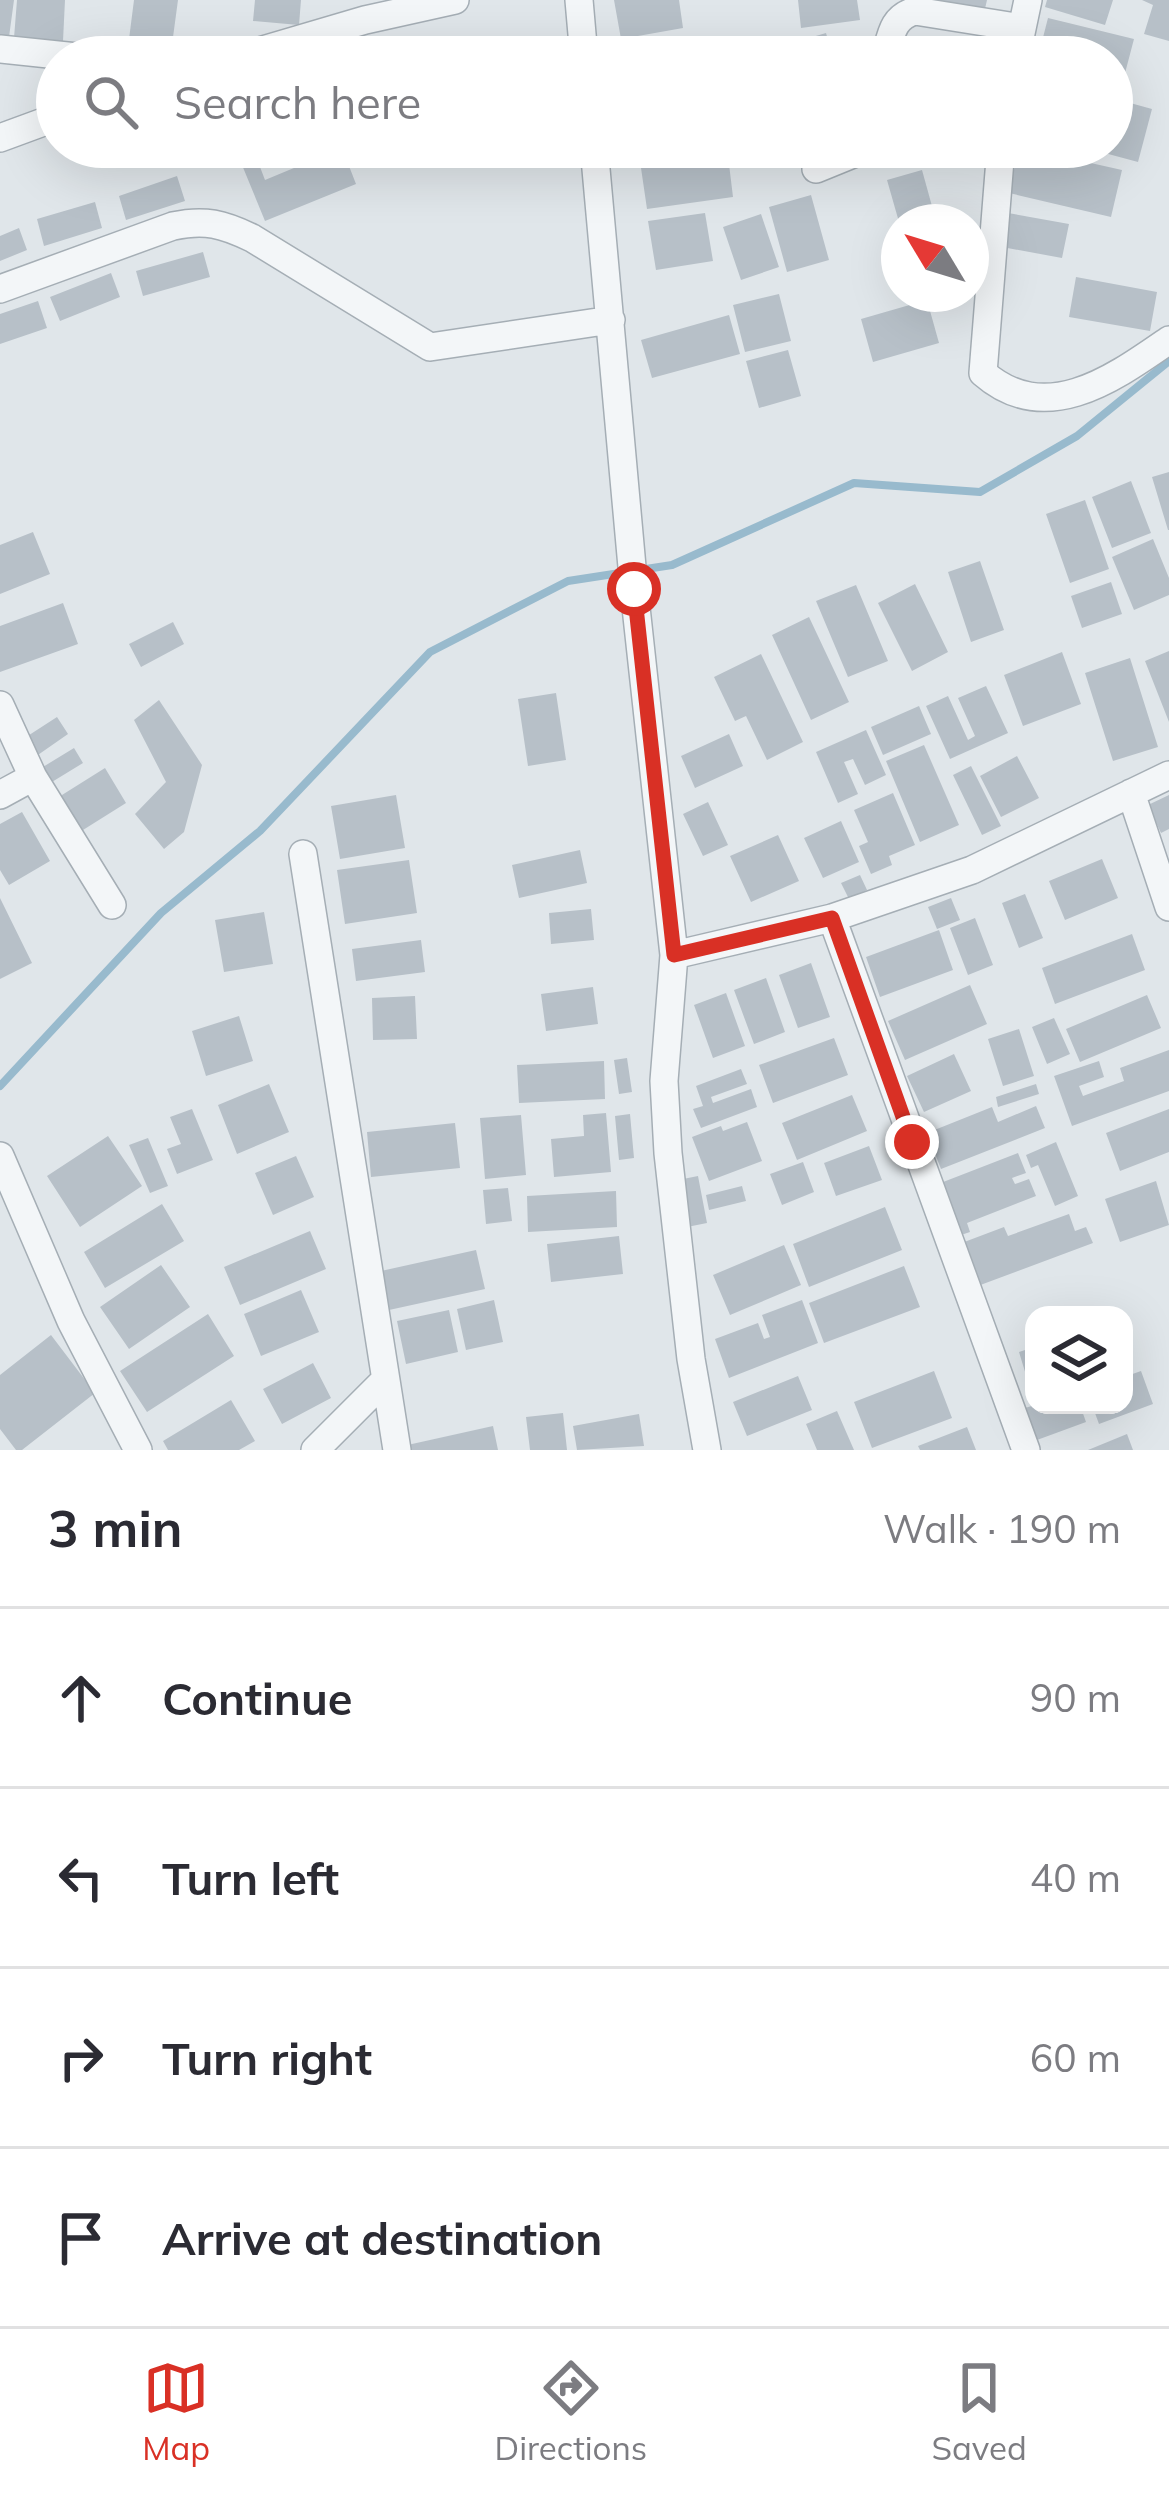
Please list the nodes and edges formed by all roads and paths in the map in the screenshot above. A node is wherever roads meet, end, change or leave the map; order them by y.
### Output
1 (455, 0) edge
2 (579, 0) edge
3 (1025, 14) edge
4 (311, 36) edge
5 (582, 36) edge
6 (890, 36) edge
7 (0, 49) edge
8 (36, 53) edge
9 (36, 125) edge
10 (0, 138) edge
11 (596, 168) edge
12 (999, 168) edge
13 (0, 289) edge
14 (611, 320) junction
15 (1169, 340) edge
16 (0, 704) edge
17 (1169, 775) edge
18 (33, 777) junction
19 (1131, 793) junction
20 (0, 795) edge
21 (303, 854) dead end
22 (112, 904) dead end
23 (1169, 908) edge
24 (832, 918) junction
25 (674, 955) junction
26 (0, 1156) edge
27 (385, 1380) junction
28 (703, 1449) edge
29 (138, 1450) edge
30 (315, 1450) edge
31 (397, 1450) edge
32 (1026, 1450) edge

1 - 4 street
2 - 5 street
3 - 6 street
7 - 8 street
9 - 10 street
11 - 14 street
12 - 15 street
13 - 14 street
14 - 25 street
16 - 18 street
17 - 19 street
18 - 20 street
18 - 22 street
19 - 23 street
19 - 24 street
21 - 27 street
24 - 25 street
24 - 32 street
25 - 28 street
26 - 29 street
27 - 30 street
27 - 31 street

